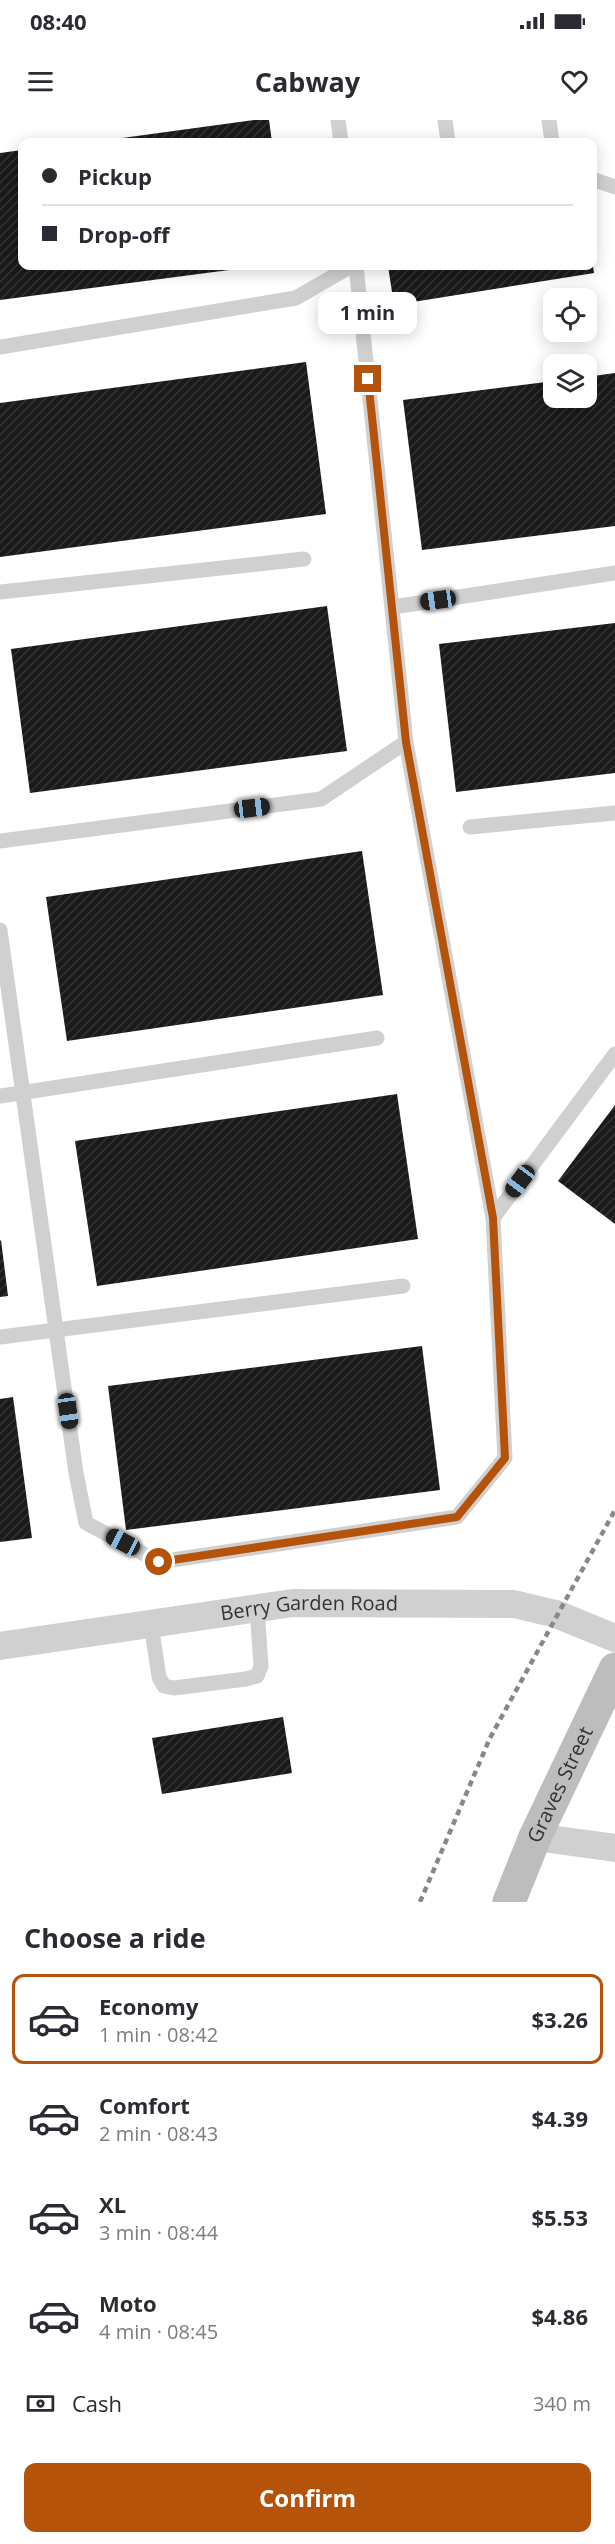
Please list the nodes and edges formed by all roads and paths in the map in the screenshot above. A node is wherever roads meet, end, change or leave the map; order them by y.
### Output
1 (338, 120) edge
2 (445, 120) edge
3 (549, 120) edge
4 (340, 138) edge
5 (447, 138) edge
6 (551, 138) edge
7 (597, 181) edge
8 (615, 187) edge
9 (344, 270) edge
10 (356, 270) edge
11 (0, 347) edge
12 (304, 559) dead end
13 (615, 573) edge
14 (0, 592) edge
15 (393, 607) junction
16 (406, 742) junction
17 (615, 813) edge
18 (470, 827) dead end
19 (0, 841) edge
20 (0, 930) edge
21 (377, 1038) dead end
22 (615, 1054) edge
23 (23, 1092) junction
24 (0, 1096) edge
25 (493, 1218) junction
26 (403, 1286) dead end
27 (56, 1328) junction
28 (0, 1337) edge
29 (256, 1609) junction
30 (151, 1624) junction
31 (615, 1638) edge
32 (0, 1646) edge
33 (615, 1670) edge
34 (536, 1837) junction
35 (615, 1848) edge
36 (509, 1902) edge

1 - 4 lane
2 - 5 lane
3 - 6 lane
7 - 8 lane
9 - 11 lane
10 - 15 lane
12 - 14 lane
13 - 15 lane
15 - 16 lane
16 - 19 lane
16 - 25 lane
17 - 18 lane
20 - 23 lane
21 - 23 lane
22 - 25 lane
23 - 24 lane
23 - 27 lane
25 - 27 lane
26 - 27 lane
27 - 28 lane
29 - 30 street, Berry Garden Road
29 - 30 lane
29 - 31 street, Berry Garden Road
30 - 32 street, Berry Garden Road
33 - 34 street, Graves Street
34 - 35 street
34 - 36 street, Graves Street

